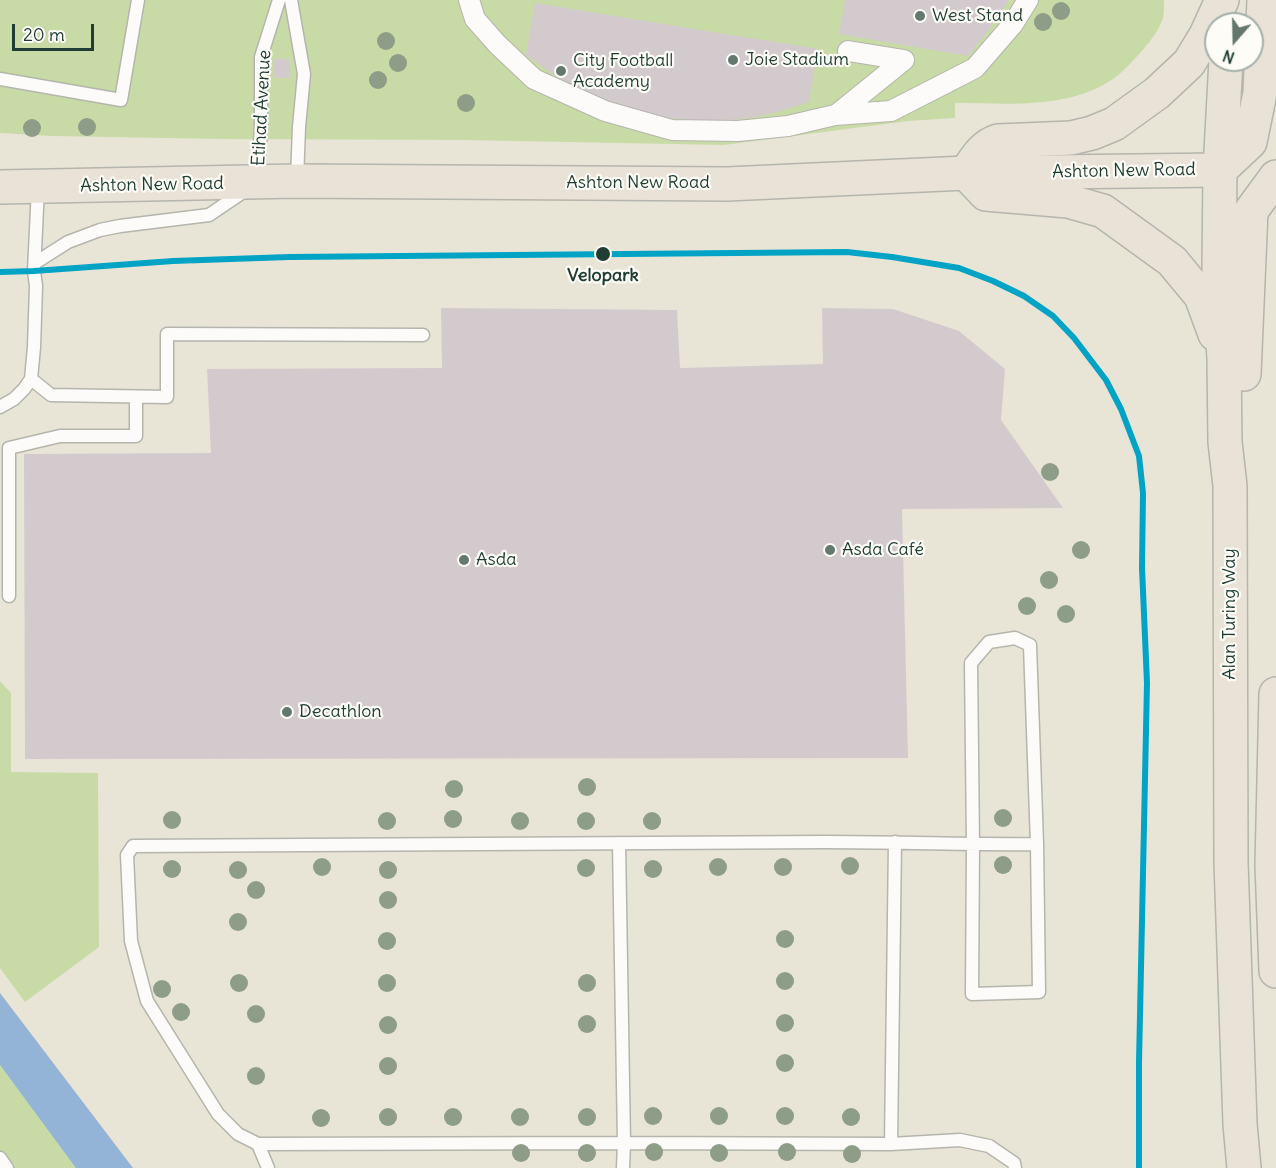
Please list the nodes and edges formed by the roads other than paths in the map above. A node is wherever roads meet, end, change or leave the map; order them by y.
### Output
1 (138, 0) edge
2 (279, 0) edge
3 (291, 0) edge
4 (469, 0) edge
5 (1028, 0) edge
6 (1222, 0) edge
7 (1264, 0) edge
8 (848, 51) dead end
9 (1225, 72) edge
10 (0, 79) edge
11 (835, 115) junction
12 (1276, 167) edge
13 (1220, 170) junction
14 (966, 173) junction
15 (1276, 177) edge
16 (296, 181) junction
17 (258, 182) junction
18 (0, 187) edge
19 (38, 187) junction
20 (35, 263) junction
21 (423, 335) dead end
22 (1224, 359) junction
23 (31, 379) junction
24 (136, 397) junction
25 (0, 407) edge
26 (1230, 486) junction
27 (9, 596) dead end
28 (1276, 694) edge
29 (895, 842) junction
30 (619, 843) junction
31 (1037, 844) junction
32 (973, 845) junction
33 (1276, 971) edge
34 (624, 1143) junction
35 (258, 1144) junction
36 (891, 1144) junction
37 (0, 1158) edge
38 (7, 1168) edge
39 (268, 1168) edge
40 (623, 1168) edge
41 (1015, 1168) edge
42 (1244, 1168) edge

1 - 10 lane
2 - 17 lane, Etihad Avenue
3 - 16 lane, Etihad Avenue
4 - 11 street
5 - 11 street
6 - 14 main road
7 - 13 main road
8 - 11 street
9 - 13 main road, Alan Turing Way
12 - 13 main road, Ashton New Road
13 - 14 main road, Ashton New Road
13 - 22 main road, Alan Turing Way
14 - 16 main road, Ashton New Road
14 - 22 main road
15 - 26 main road
16 - 17 main road, Ashton New Road
17 - 19 main road, Ashton New Road
17 - 20 lane
18 - 19 main road, Ashton New Road
19 - 20 lane
20 - 23 lane
21 - 24 lane
22 - 26 main road, Alan Turing Way
23 - 24 lane
23 - 25 lane
24 - 27 lane
26 - 42 main road, Alan Turing Way
28 - 33 main road
29 - 30 lane
29 - 32 lane
29 - 36 lane
30 - 34 lane
30 - 35 lane
31 - 32 lane
31 - 32 lane
31 - 32 lane
34 - 35 lane
34 - 36 lane
34 - 40 lane
35 - 39 lane
36 - 41 lane
37 - 38 lane

